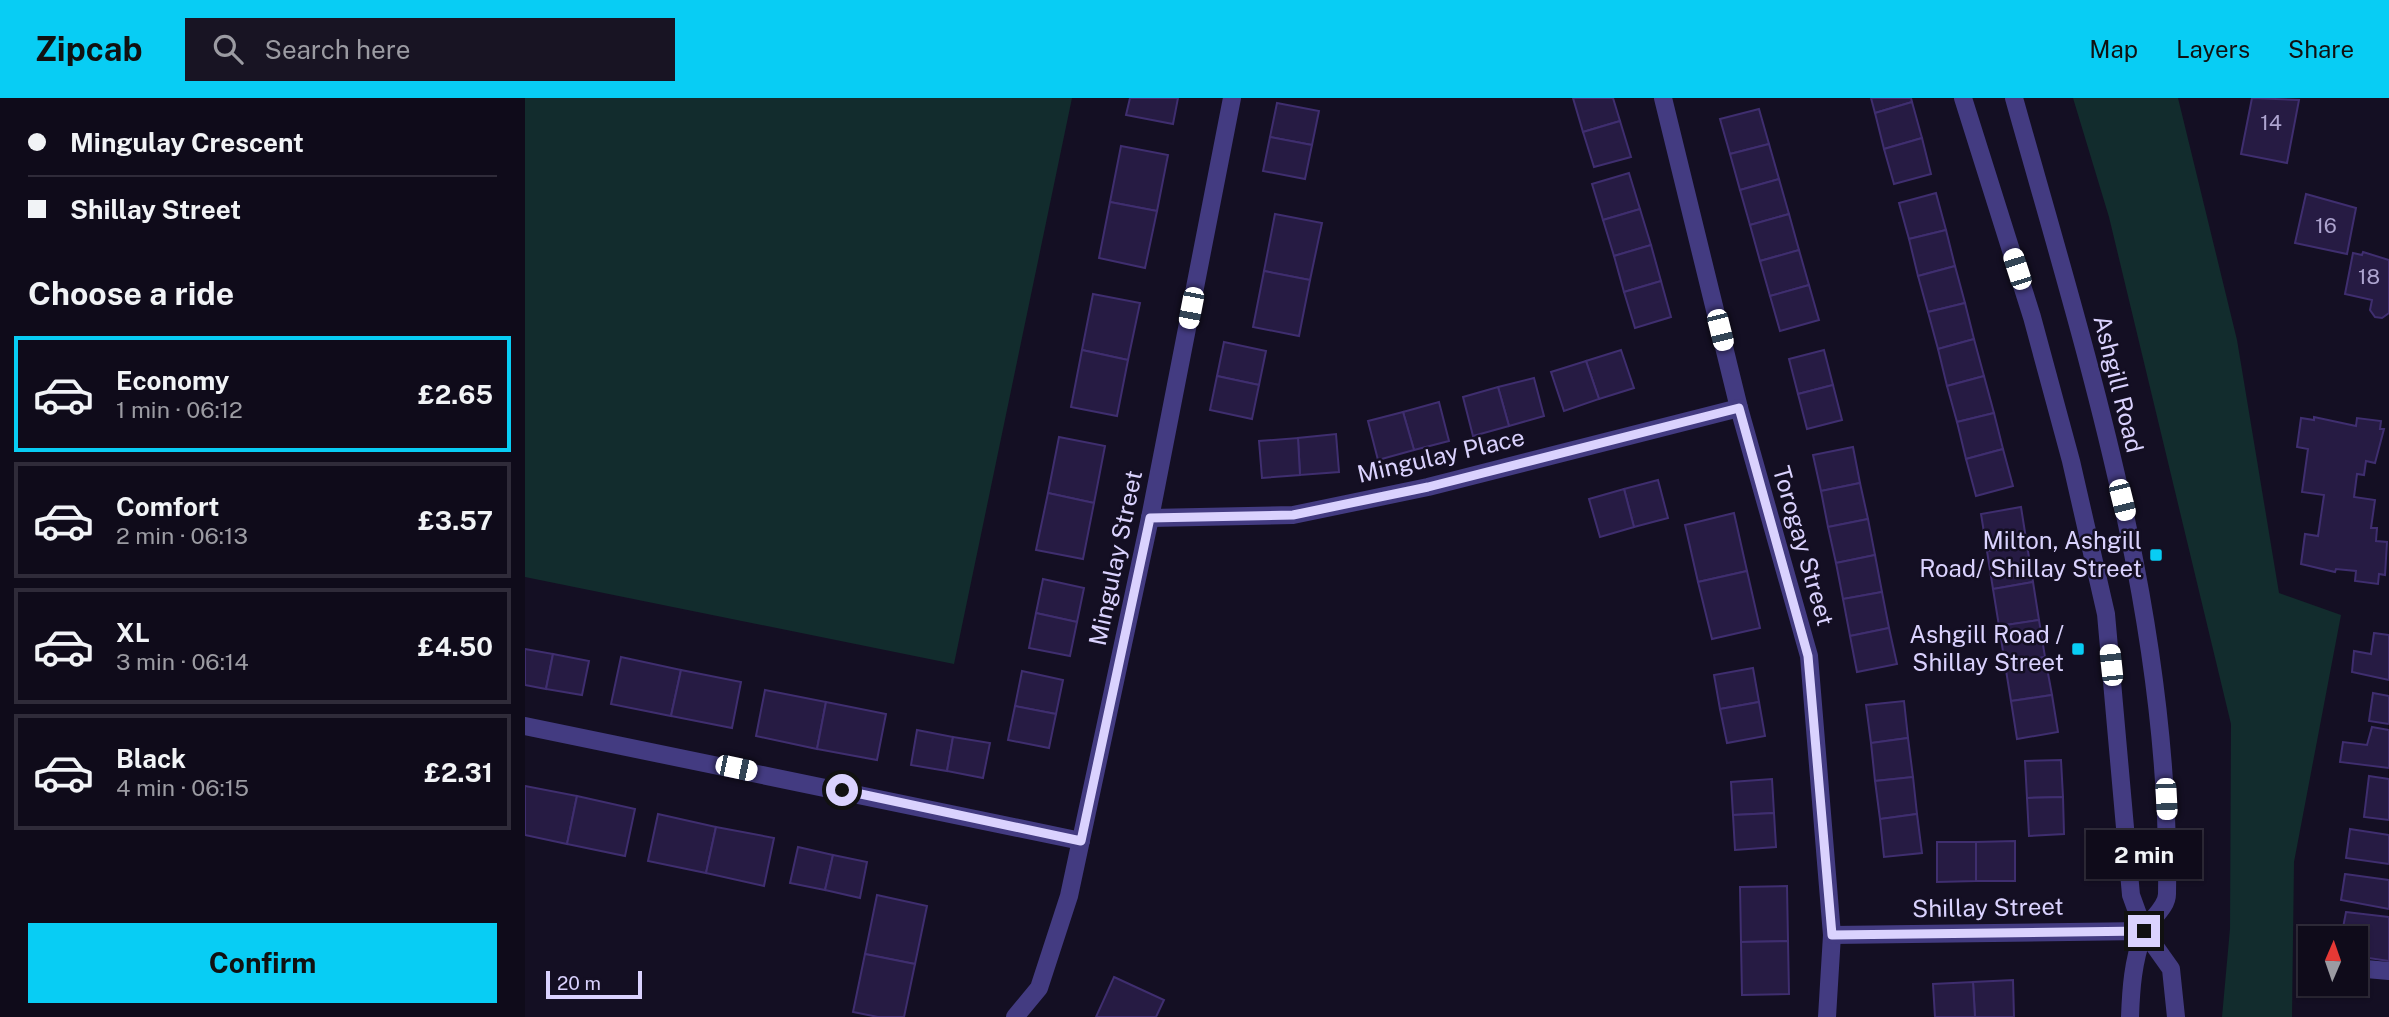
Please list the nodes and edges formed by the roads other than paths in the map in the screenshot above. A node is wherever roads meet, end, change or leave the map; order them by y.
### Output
1 (1232, 98) edge
2 (1663, 98) edge
3 (1963, 98) edge
4 (2014, 98) edge
5 (1739, 408) junction
6 (1150, 518) junction
7 (525, 726) edge
8 (1081, 841) junction
9 (2144, 931) junction
10 (1832, 935) junction
11 (2368, 969) edge
12 (2389, 971) edge
13 (1015, 1017) edge
14 (1827, 1017) edge
15 (2130, 1017) edge
16 (2176, 1017) edge

1 - 6 street, Mingulay Street
2 - 5 street, Torogay Street
3 - 9 street
4 - 9 street, Ashgill Road
5 - 6 street, Mingulay Place
5 - 10 street, Torogay Street
6 - 8 street, Mingulay Street
7 - 8 street
8 - 13 street, Mingulay Street
9 - 10 street, Shillay Street
9 - 15 street, Ashgill Road
9 - 16 street
10 - 14 street, Torogay Street
11 - 12 street

